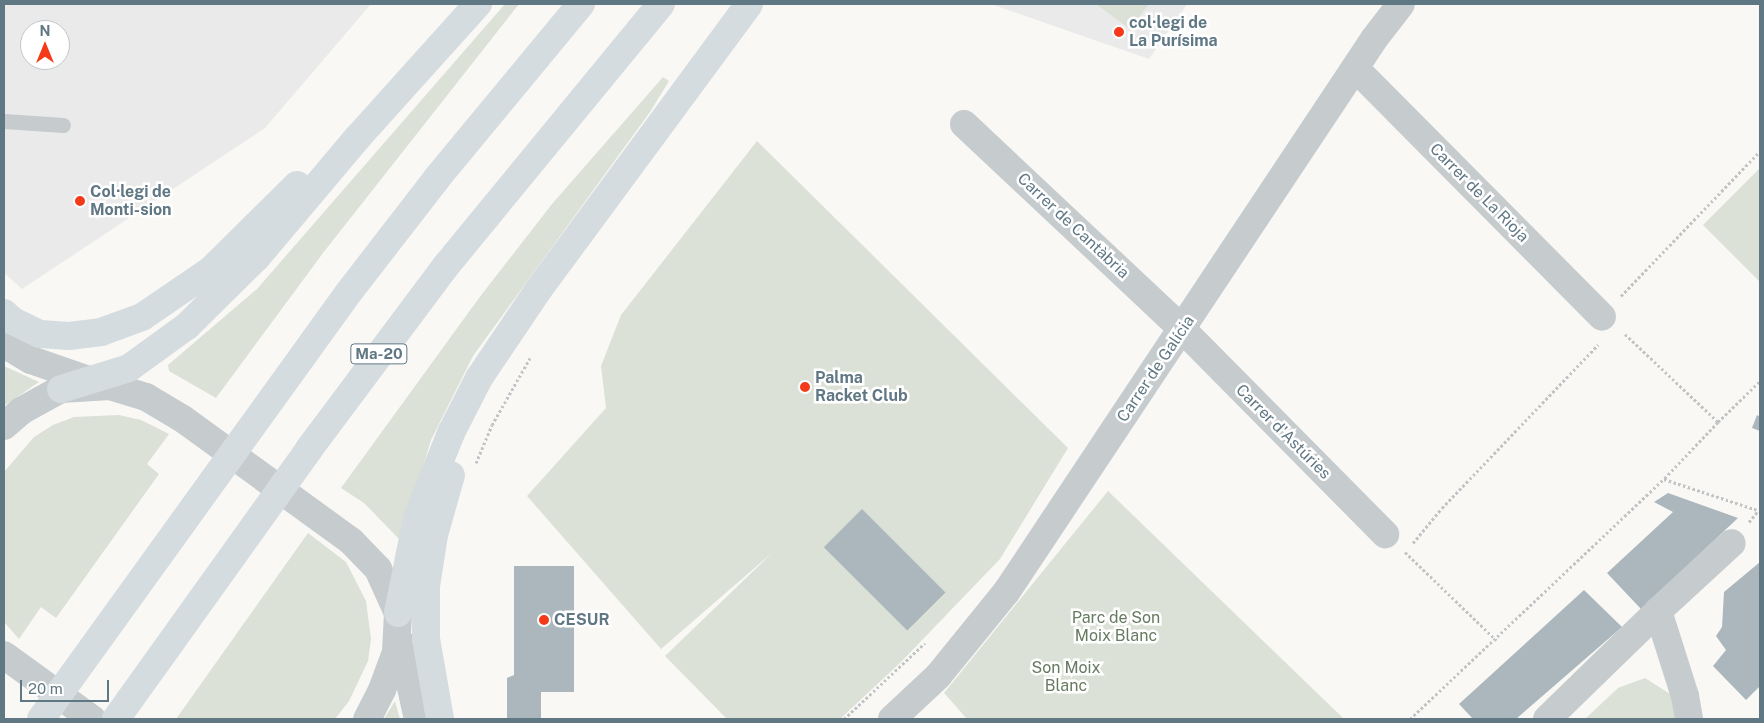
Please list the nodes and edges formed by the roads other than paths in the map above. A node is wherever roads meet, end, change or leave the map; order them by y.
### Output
1 (478, 4) edge
2 (581, 4) edge
3 (661, 4) edge
4 (749, 4) edge
5 (1401, 4) edge
6 (1356, 69) junction
7 (395, 95) junction
8 (4, 121) edge
9 (964, 124) dead end
10 (63, 125) dead end
11 (539, 289) junction
12 (4, 313) edge
13 (1609, 322) road end
14 (1182, 329) junction
15 (4, 344) edge
16 (100, 383) junction
17 (61, 389) joint
18 (4, 426) edge
19 (1385, 534) road end
20 (1732, 543) dead end
21 (1658, 611) junction
22 (398, 620) junction
23 (8, 658) edge
24 (41, 719) edge
25 (92, 719) edge
26 (116, 719) edge
27 (367, 719) edge
28 (418, 719) edge
29 (440, 719) edge
30 (892, 719) edge
31 (1547, 719) edge
32 (1689, 719) edge

1 - 7 highway
2 - 24 highway
3 - 26 highway, Ma-20
4 - 11 highway
5 - 6 street, Carrer de Galícia
6 - 13 street, Carrer de La Rioja
6 - 14 street, Carrer de Galícia
7 - 12 highway
7 - 16 highway
8 - 10 lane
9 - 14 street, Carrer de Cantàbria
11 - 22 highway
11 - 29 highway
14 - 19 street, Carrer d'Astúries
14 - 30 street, Carrer de Galícia
15 - 16 street
16 - 17 highway
16 - 22 street
17 - 18 street
20 - 21 street
21 - 31 street
21 - 32 street
22 - 27 street
22 - 28 street
23 - 25 street

